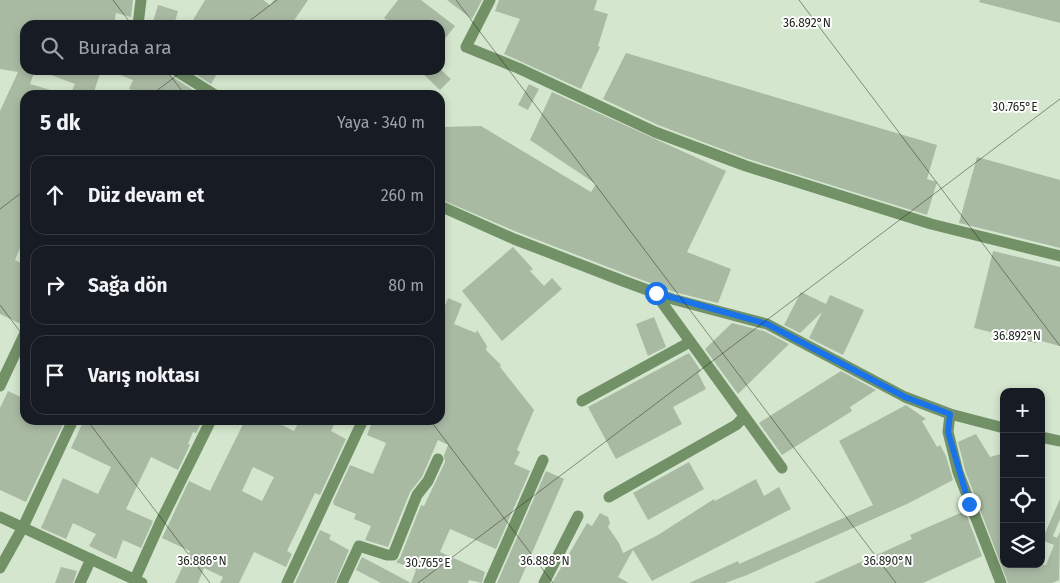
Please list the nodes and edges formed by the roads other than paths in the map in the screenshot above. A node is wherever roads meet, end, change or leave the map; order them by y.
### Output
1 (141, 0) edge
2 (490, 0) edge
3 (139, 20) edge
4 (183, 75) edge
5 (207, 90) edge
6 (445, 208) edge
7 (1060, 256) edge
8 (656, 293) junction
9 (690, 342) junction
10 (20, 344) edge
11 (0, 386) edge
12 (582, 401) dead end
13 (950, 414) junction
14 (744, 417) junction
15 (71, 425) edge
16 (209, 425) edge
17 (361, 425) edge
18 (1000, 427) edge
19 (1045, 438) edge
20 (1060, 441) edge
21 (438, 459) dead end
22 (543, 460) dead end
23 (782, 468) dead end
24 (609, 497) dead end
25 (578, 516) dead end
26 (0, 517) edge
27 (23, 527) junction
28 (92, 559) junction
29 (0, 568) edge
30 (139, 581) edge
31 (80, 583) edge
32 (287, 583) edge
33 (342, 583) edge
34 (489, 583) edge
35 (544, 583) edge
36 (1001, 583) edge

1 - 3 street
2 - 7 street
4 - 5 street
6 - 8 street
8 - 9 street
8 - 13 street
9 - 12 street
9 - 14 street
10 - 11 street
13 - 18 street
13 - 36 street
14 - 23 street
14 - 24 street
15 - 27 street
16 - 30 street
17 - 32 street
19 - 20 street
21 - 33 street
22 - 34 street
25 - 35 street
26 - 27 street
27 - 28 street
27 - 29 street
28 - 30 street
28 - 31 street

